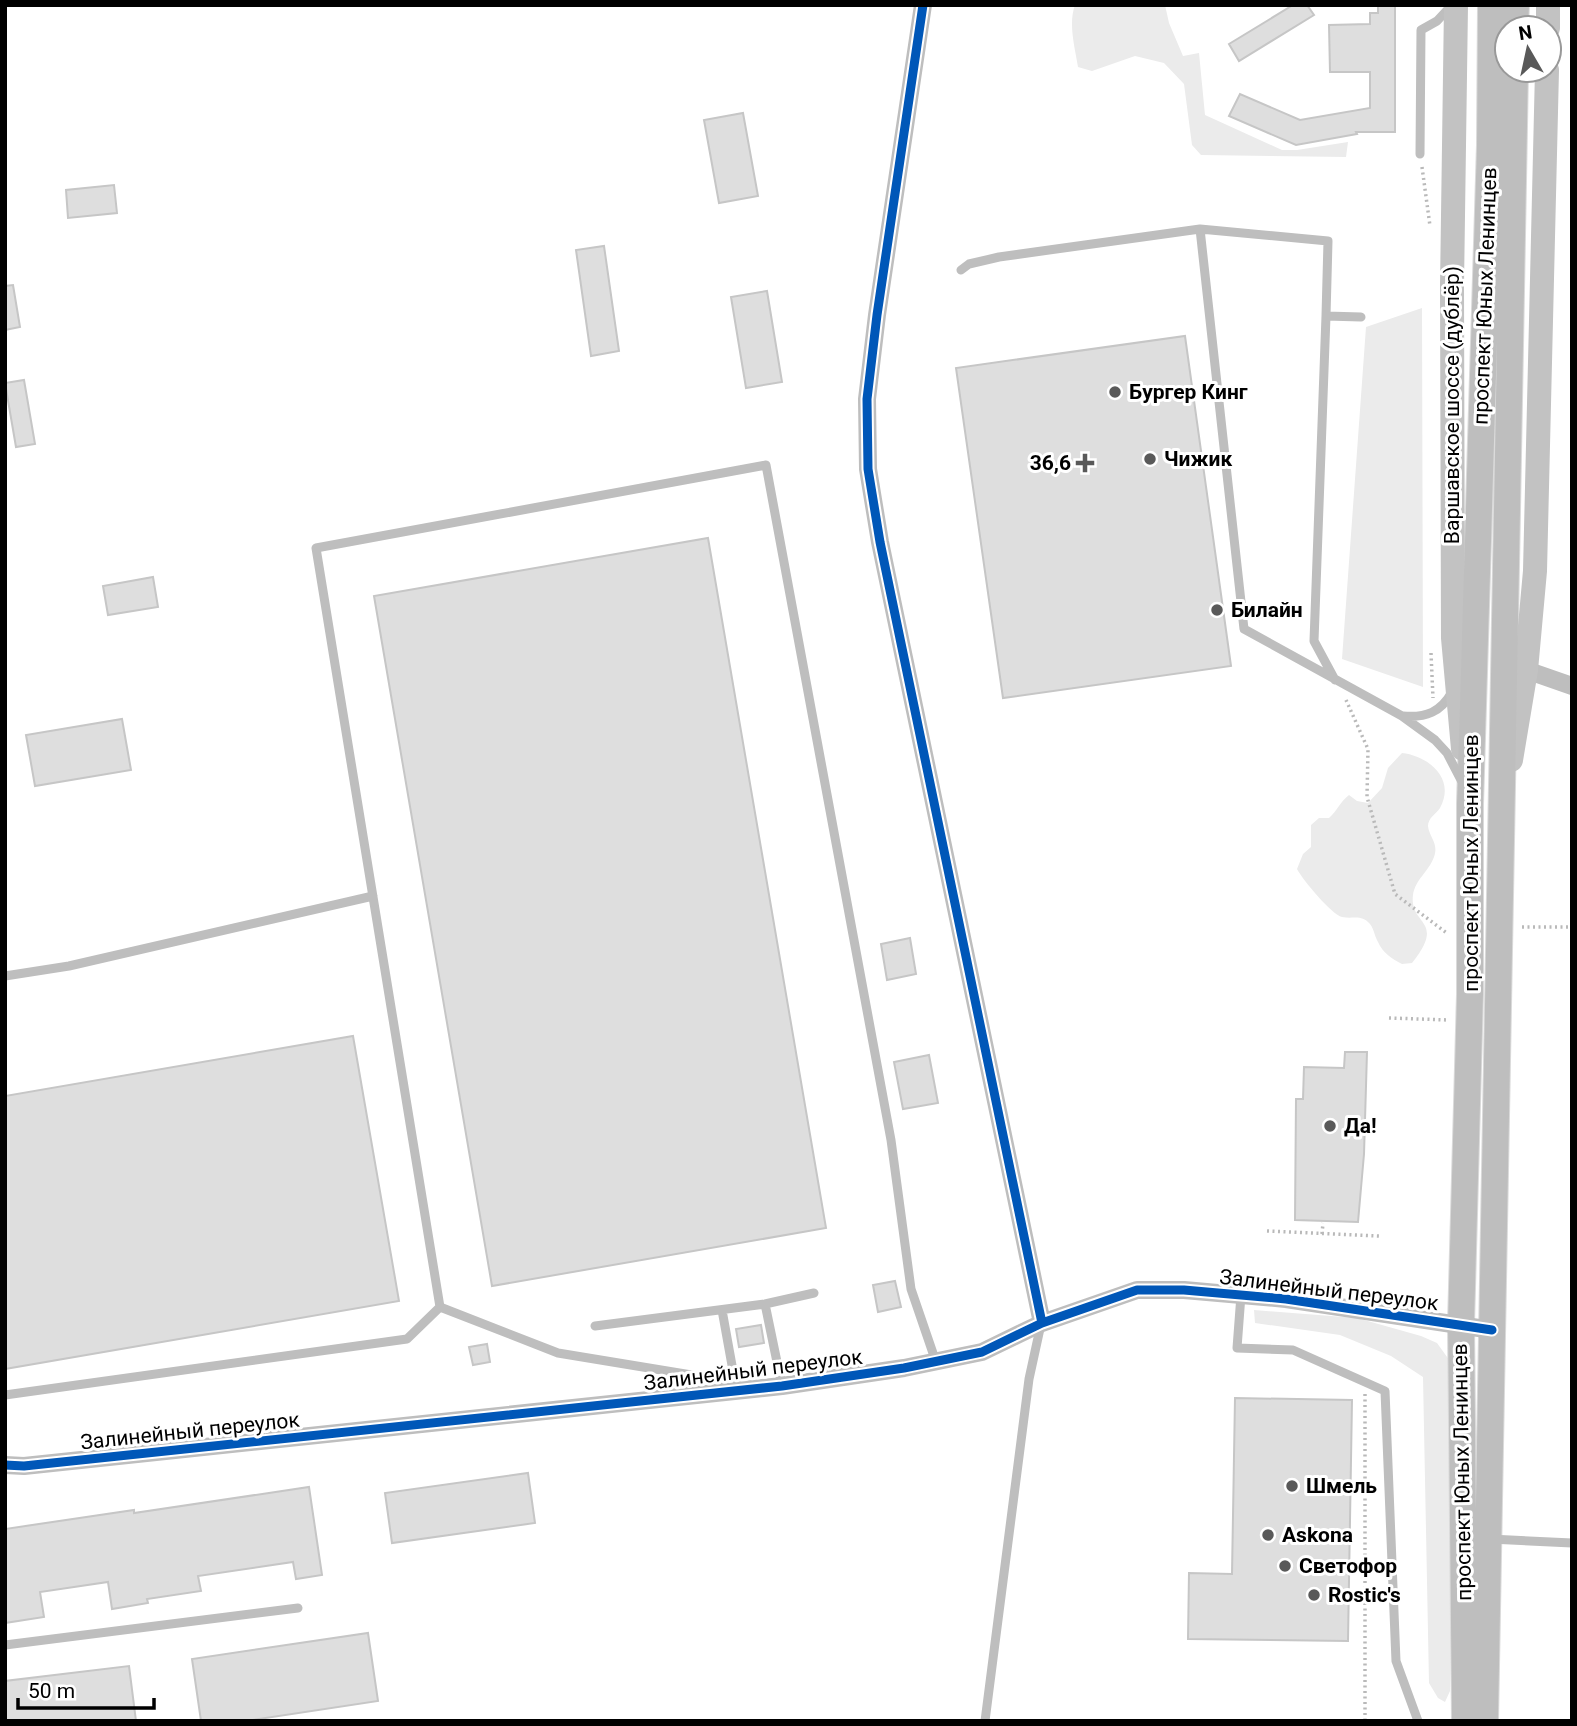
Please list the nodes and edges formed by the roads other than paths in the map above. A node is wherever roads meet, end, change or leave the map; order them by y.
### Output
1 (923, 5) edge
2 (1454, 5) edge
3 (1491, 5) edge
4 (1513, 84) edge
5 (1547, 84) edge
6 (1502, 145) junction
7 (1420, 154) dead end
8 (1200, 229) junction
9 (961, 271) dead end
10 (1326, 316) junction
11 (1361, 317) dead end
12 (1526, 670) junction
13 (1456, 677) junction
14 (1336, 681) junction
15 (1572, 686) edge
16 (1402, 716) junction
17 (1470, 804) junction
18 (1503, 809) junction
19 (373, 896) junction
20 (5, 976) edge
21 (814, 1293) dead end
22 (1241, 1295) junction
23 (765, 1304) junction
24 (440, 1307) junction
25 (722, 1310) junction
26 (1041, 1323) junction
27 (1461, 1324) junction
28 (595, 1326) dead end
29 (1492, 1330) junction
30 (936, 1362) junction
31 (735, 1382) junction
32 (773, 1387) junction
33 (5, 1395) edge
34 (5, 1465) edge
35 (24, 1466) junction
36 (5, 1474) edge
37 (1488, 1539) junction
38 (1572, 1543) edge
39 (298, 1608) dead end
40 (5, 1645) edge
41 (985, 1721) edge
42 (1418, 1721) edge
43 (1465, 1721) edge
44 (1485, 1721) edge

1 - 26 street
2 - 7 lane
2 - 13 main road, Варшавское шоссе (дублёр)
3 - 6 main road, проспект Юных Ленинцев
4 - 6 main road, проспект Юных Ленинцев
5 - 12 main road
6 - 17 main road, проспект Юных Ленинцев
6 - 18 main road, проспект Юных Ленинцев
8 - 9 lane
8 - 10 lane
8 - 14 lane
10 - 11 lane
10 - 14 lane
12 - 15 street
12 - 18 main road
13 - 16 lane
13 - 17 main road, Варшавское шоссе (дублёр)
14 - 16 lane
16 - 17 lane
17 - 27 main road, проспект Юных Ленинцев
18 - 29 main road, проспект Юных Ленинцев
19 - 20 lane
19 - 24 lane
19 - 30 lane
21 - 23 lane
22 - 26 street, Залинейный переулок
22 - 27 street, Залинейный переулок
22 - 42 lane
23 - 25 lane
23 - 32 lane
24 - 31 lane
24 - 33 lane
25 - 28 lane
25 - 31 lane
26 - 30 street, Залинейный переулок
26 - 41 lane
27 - 29 street, Залинейный переулок
27 - 43 main road, проспект Юных Ленинцев
29 - 37 main road, проспект Юных Ленинцев
30 - 32 street, Залинейный переулок
31 - 32 lane
32 - 35 street, Залинейный переулок
34 - 35 street, Залинейный переулок
35 - 36 lane
37 - 38 lane
37 - 44 main road, проспект Юных Ленинцев
39 - 40 lane

